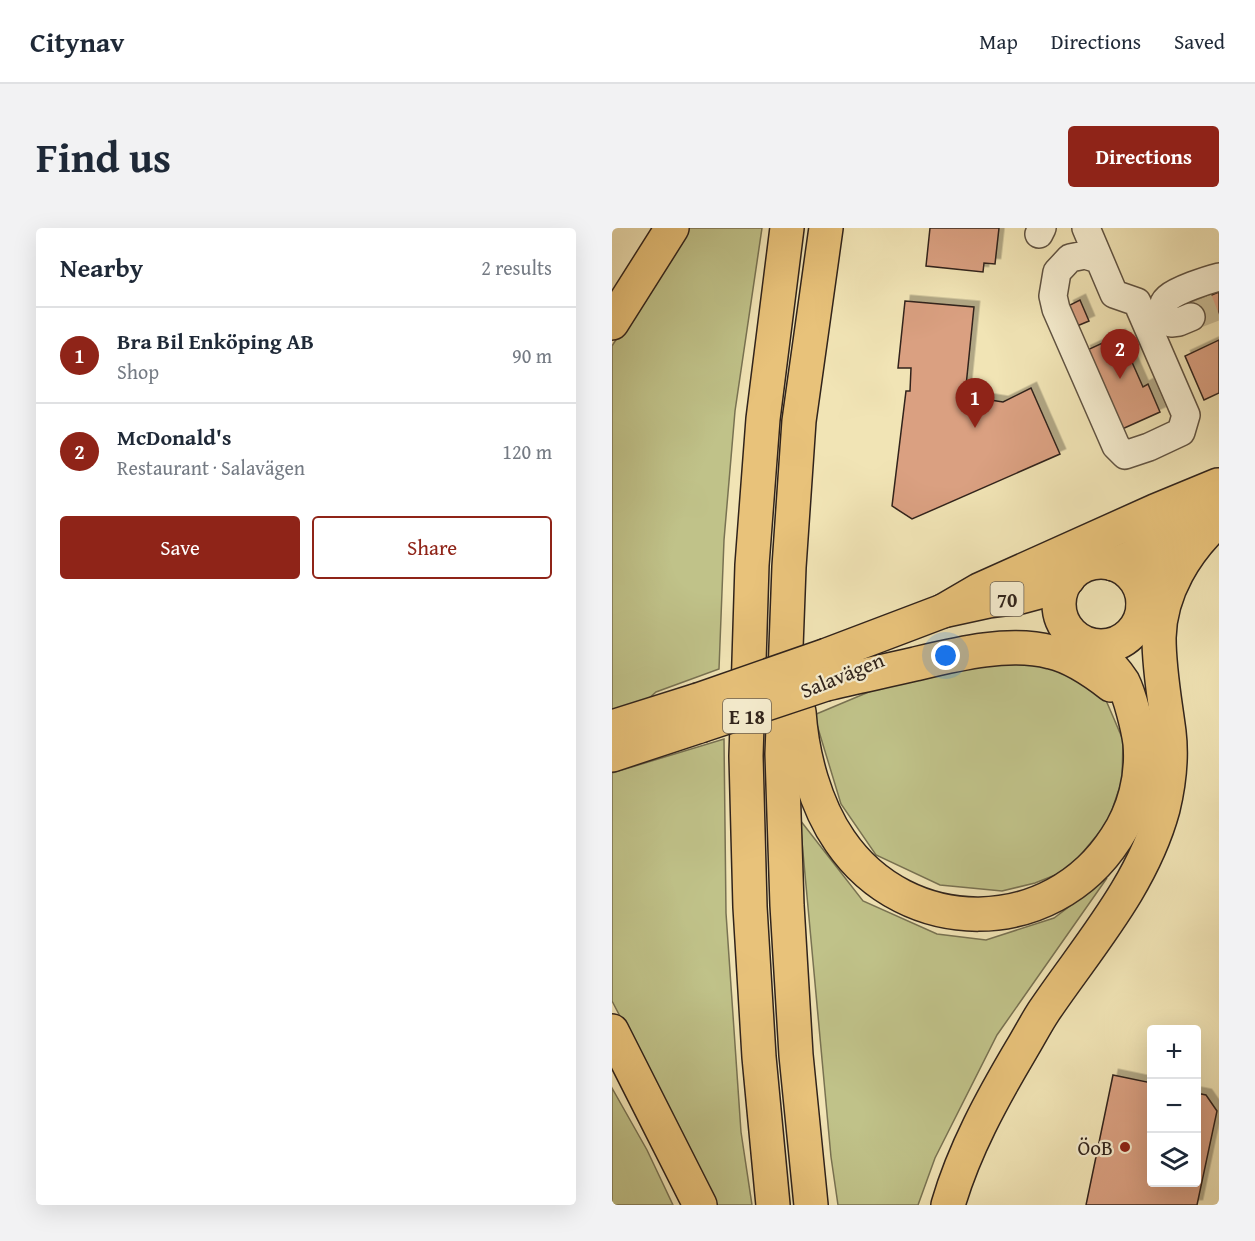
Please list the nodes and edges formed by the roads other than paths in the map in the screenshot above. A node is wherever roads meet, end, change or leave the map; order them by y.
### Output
1 (672, 228) edge
2 (787, 228) edge
3 (826, 228) edge
4 (1086, 228) edge
5 (1092, 257) junction
6 (1219, 264) edge
7 (1219, 277) edge
8 (1137, 302) junction
9 (1191, 317) tunnel mouth
10 (612, 323) edge
11 (1219, 485) edge
12 (1219, 512) edge
13 (1219, 520) edge
14 (1113, 564) junction
15 (789, 567) junction
16 (1068, 579) junction
17 (944, 611) junction
18 (1142, 612) junction
19 (1085, 643) junction
20 (826, 670) junction
21 (1130, 703) junction
22 (1165, 706) junction
23 (699, 713) junction
24 (612, 727) edge
25 (612, 754) edge
26 (612, 1031) edge
27 (700, 1205) edge
28 (773, 1205) edge
29 (812, 1205) edge
30 (948, 1205) edge

1 - 10 main road
2 - 28 main road, E 18
3 - 15 main road, E 18
4 - 5 lane
5 - 8 lane
5 - 8 lane
6 - 8 lane
7 - 9 lane
11 - 14 main road
11 - 17 main road
12 - 18 main road
13 - 22 main road
14 - 16 main road
14 - 18 main road
15 - 21 main road
15 - 29 main road, E 18
16 - 17 main road, Salavägen / 70
16 - 19 main road
17 - 20 main road, Salavägen / 70
18 - 19 main road
18 - 22 main road
19 - 20 main road, Salavägen / 70
19 - 21 main road
20 - 21 main road
20 - 23 main road, Salavägen / 70, bridge
22 - 30 main road
23 - 24 main road, Salavägen / 70
23 - 25 main road, Salavägen / 70
26 - 27 main road

